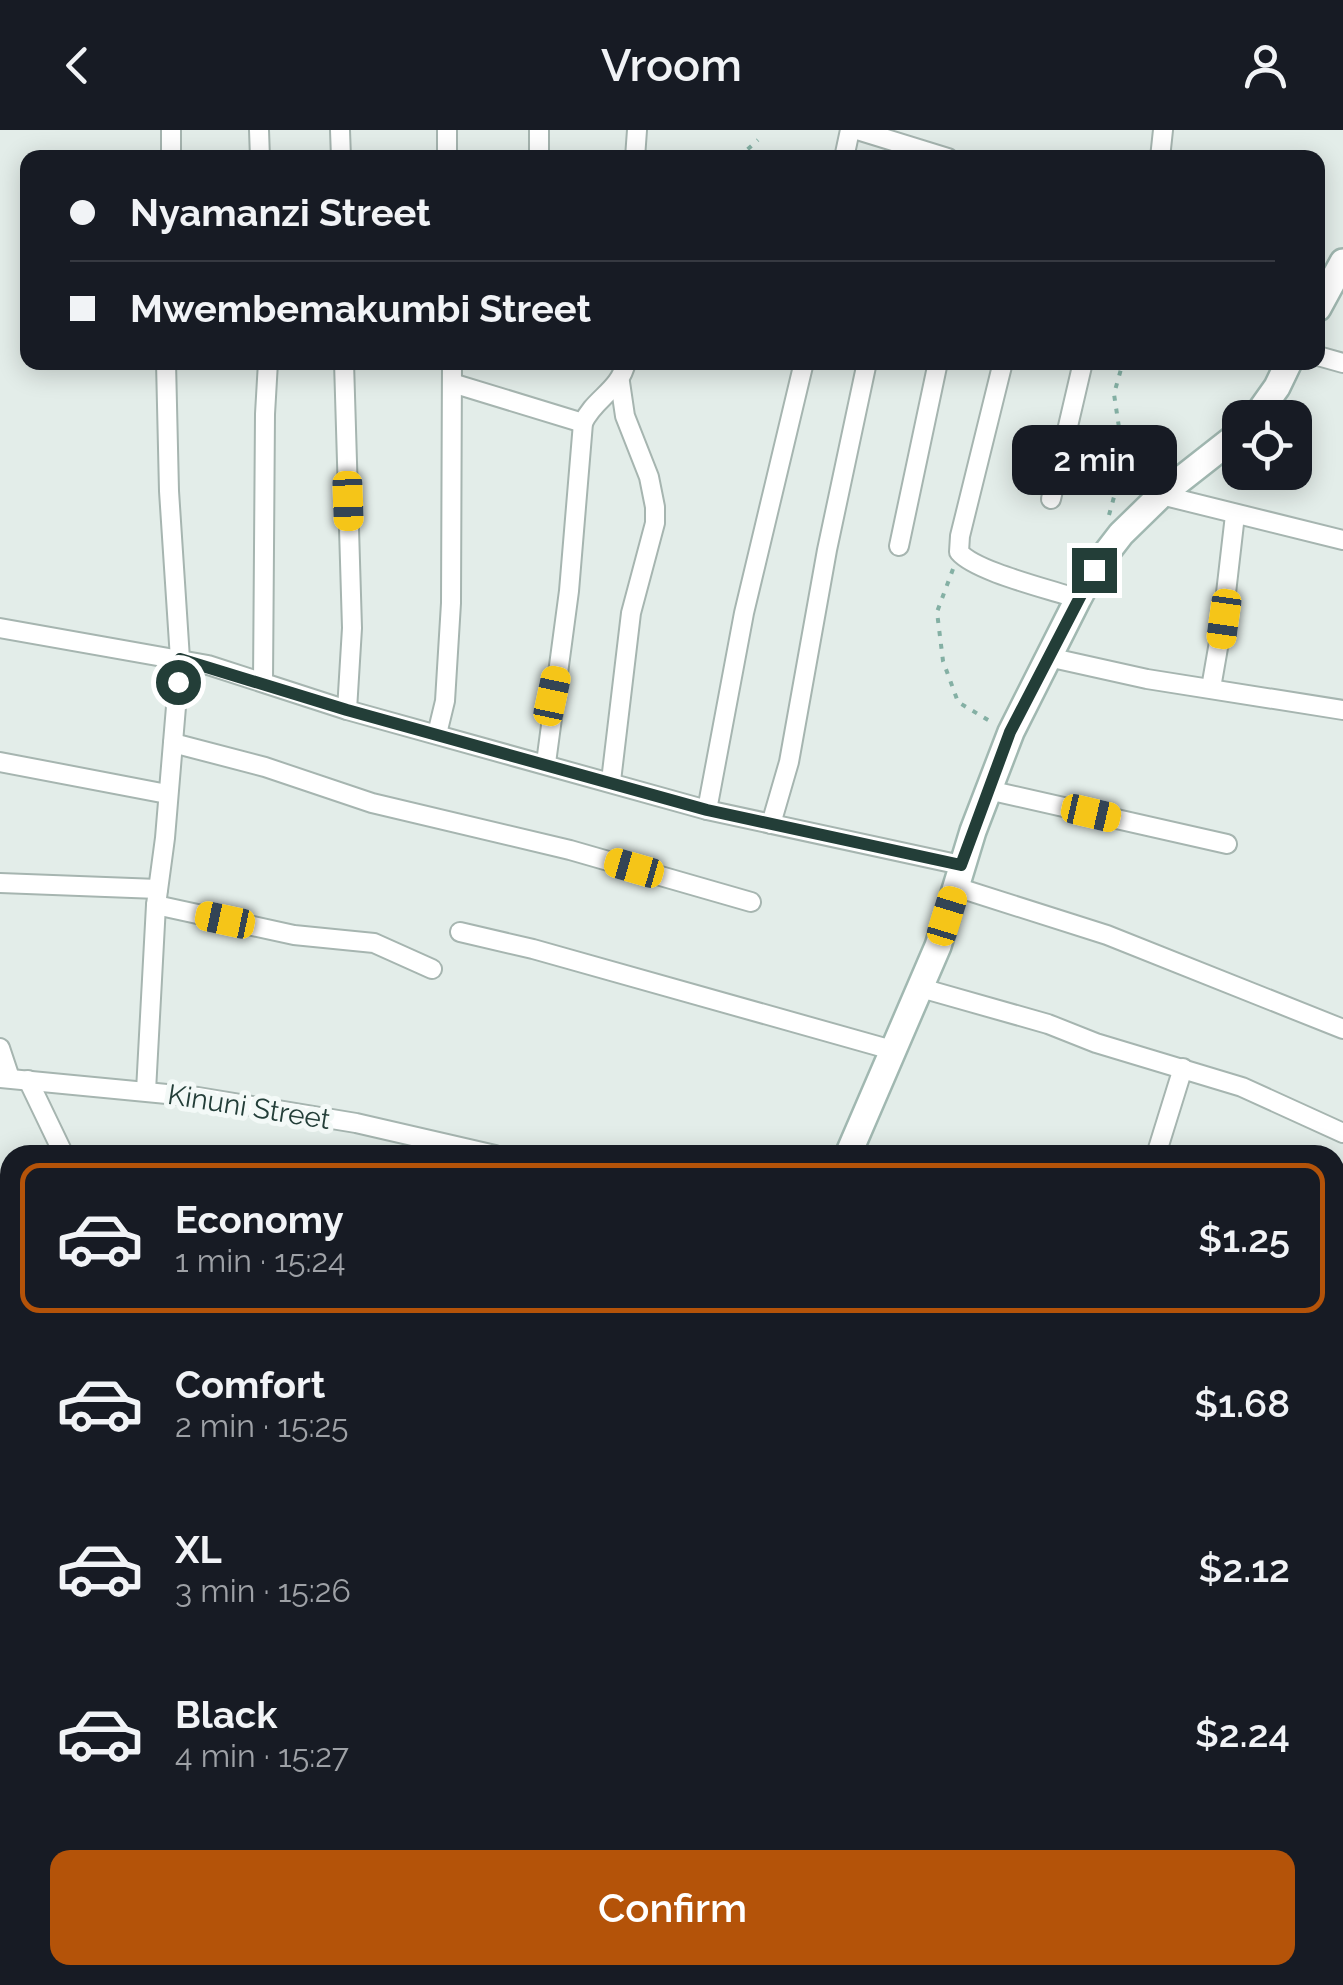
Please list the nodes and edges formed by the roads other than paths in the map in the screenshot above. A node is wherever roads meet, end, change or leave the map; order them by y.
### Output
1 (861, 131) edge
2 (908, 150) edge
3 (166, 370) edge
4 (267, 370) edge
5 (344, 370) edge
6 (452, 370) edge
7 (624, 370) edge
8 (802, 370) edge
9 (865, 370) edge
10 (936, 370) edge
11 (1001, 370) edge
12 (1081, 370) edge
13 (1285, 370) edge
14 (620, 382) junction
15 (452, 383) junction
16 (1268, 400) edge
17 (583, 423) junction
18 (1222, 447) edge
19 (1160, 495) junction
20 (1051, 499) dead end
21 (1235, 514) junction
22 (1343, 540) edge
23 (899, 546) dead end
24 (1078, 598) junction
25 (0, 628) edge
26 (1048, 657) junction
27 (180, 659) junction
28 (263, 682) junction
29 (1211, 688) junction
30 (347, 710) junction
31 (1343, 710) edge
32 (438, 734) junction
33 (173, 743) junction
34 (0, 762) edge
35 (546, 763) junction
36 (611, 781) junction
37 (988, 790) junction
38 (167, 794) junction
39 (707, 810) junction
40 (770, 824) junction
41 (1227, 844) dead end
42 (959, 876) junction
43 (0, 883) edge
44 (157, 897) junction
45 (751, 902) dead end
46 (460, 932) dead end
47 (432, 969) dead end
48 (920, 988) junction
49 (1343, 1029) edge
50 (0, 1048) edge
51 (892, 1050) junction
52 (1183, 1068) junction
53 (13, 1079) edge
54 (146, 1091) junction
55 (1343, 1133) edge
56 (57, 1145) edge
57 (452, 1145) edge
58 (852, 1145) edge
59 (1159, 1145) edge

1 - 2 street
3 - 27 street
4 - 28 street
5 - 30 street
6 - 15 street
7 - 14 street
8 - 39 street
9 - 40 street
10 - 23 street
11 - 24 street
12 - 20 street
13 - 16 street
14 - 17 street
14 - 36 street
15 - 17 street
15 - 32 street
17 - 35 street
18 - 19 street
19 - 21 street
19 - 24 street
21 - 22 street
21 - 29 street
24 - 26 street
25 - 27 street
26 - 29 street
26 - 37 street
27 - 28 street
27 - 33 street
28 - 30 street
29 - 31 street
30 - 32 street
32 - 35 street
33 - 38 street
33 - 45 street
34 - 38 street
35 - 36 street
36 - 39 street
37 - 41 street
37 - 42 street
38 - 44 street
39 - 40 street
40 - 42 street
42 - 48 street
42 - 49 street
43 - 44 street
44 - 47 street
44 - 54 street
46 - 51 street
48 - 51 street
48 - 52 street
50 - 53 street
51 - 58 street
52 - 55 street
52 - 59 street
53 - 54 street, Kinuni Street
53 - 56 street
54 - 57 street, Kinuni Street

